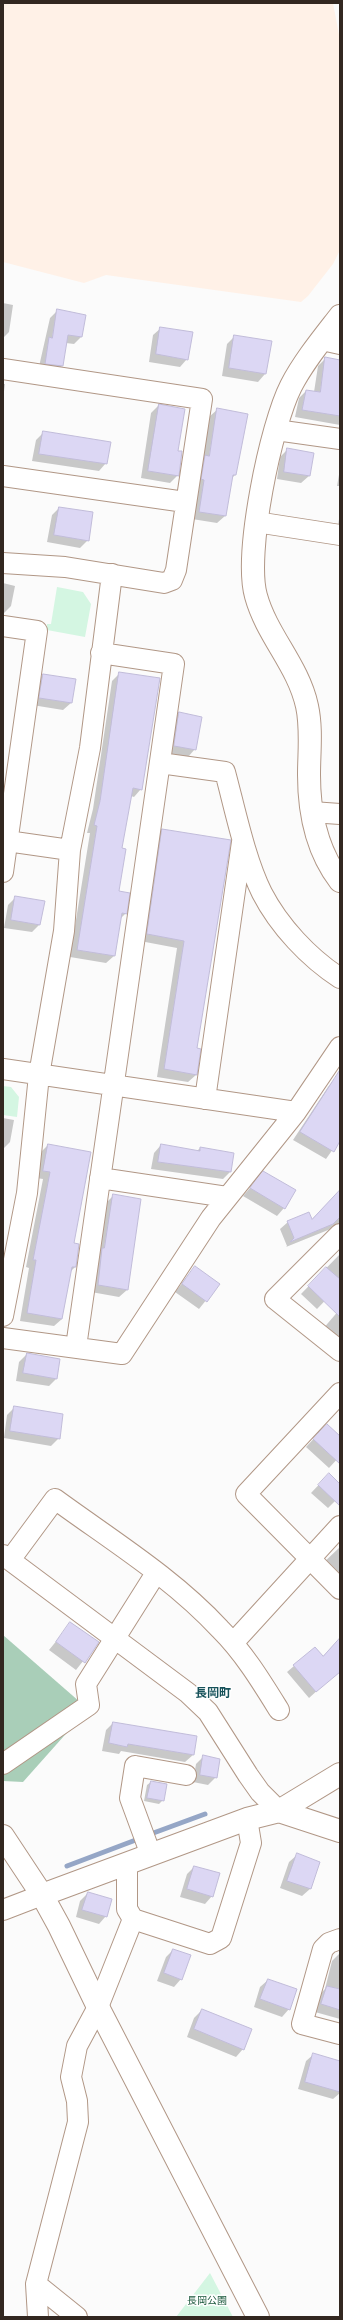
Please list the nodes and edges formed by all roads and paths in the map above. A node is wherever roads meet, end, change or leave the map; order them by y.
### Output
1 (340, 316) edge
2 (331, 342) edge
3 (3, 369) edge
4 (276, 430) junction
5 (340, 439) edge
6 (3, 476) edge
7 (185, 502) junction
8 (256, 522) junction
9 (340, 535) edge
10 (3, 563) edge
11 (112, 574) junction
12 (3, 626) edge
13 (102, 653) junction
14 (160, 762) junction
15 (312, 812) junction
16 (340, 814) edge
17 (243, 838) junction
18 (7, 841) junction
19 (70, 850) junction
20 (3, 872) edge
21 (340, 881) edge
22 (340, 978) edge
23 (340, 1047) edge
24 (3, 1070) edge
25 (39, 1074) junction
26 (113, 1086) junction
27 (205, 1099) junction
28 (296, 1112) junction
29 (100, 1178) junction
30 (227, 1197) junction
31 (340, 1234) edge
32 (3, 1316) edge
33 (3, 1338) edge
34 (76, 1347) junction
35 (340, 1351) edge
36 (340, 1393) edge
37 (340, 1526) edge
38 (6, 1558) edge
39 (310, 1558) junction
40 (156, 1573) junction
41 (340, 1589) edge
42 (114, 1637) junction
43 (233, 1643) junction
44 (279, 1710) dead end
45 (3, 1764) edge
46 (340, 1774) edge
47 (186, 1775) dead end
48 (279, 1810) junction
49 (247, 1819) junction
50 (340, 1831) edge
51 (3, 1836) edge
52 (150, 1851) junction
53 (127, 1864) junction
54 (42, 1895) junction
55 (3, 1910) edge
56 (133, 1919) junction
57 (340, 1939) edge
58 (98, 2007) junction
59 (340, 2034) edge
60 (36, 2284) junction
61 (38, 2317) edge
62 (77, 2317) edge
63 (258, 2317) edge

1 - 2 street
2 - 4 street
3 - 7 street
4 - 5 street
4 - 8 street
6 - 7 street
7 - 11 street
8 - 9 street
8 - 15 street
10 - 11 street
11 - 13 street
12 - 18 street
13 - 14 street
13 - 19 street
14 - 17 street
14 - 26 street
15 - 16 street
15 - 21 street
17 - 22 street
17 - 27 street
18 - 19 street
18 - 20 street
19 - 25 street
23 - 28 street
24 - 25 street
25 - 26 street
25 - 32 street
26 - 27 street
26 - 29 street
27 - 28 street
28 - 30 street
29 - 30 street
29 - 34 street
30 - 34 street
31 - 35 street
33 - 34 street
36 - 39 street
37 - 39 street
38 - 40 street
38 - 42 street
39 - 41 street
39 - 43 street
40 - 42 street
40 - 43 street
42 - 45 street
42 - 48 street
43 - 44 street
46 - 48 street
47 - 52 street
48 - 49 street
48 - 50 street
49 - 52 street
49 - 56 street
51 - 54 street
52 - 53 street
53 - 54 street
53 - 56 street
54 - 55 street
54 - 58 street
56 - 58 street
57 - 59 street
58 - 60 street
58 - 63 street
60 - 61 street
60 - 62 street

